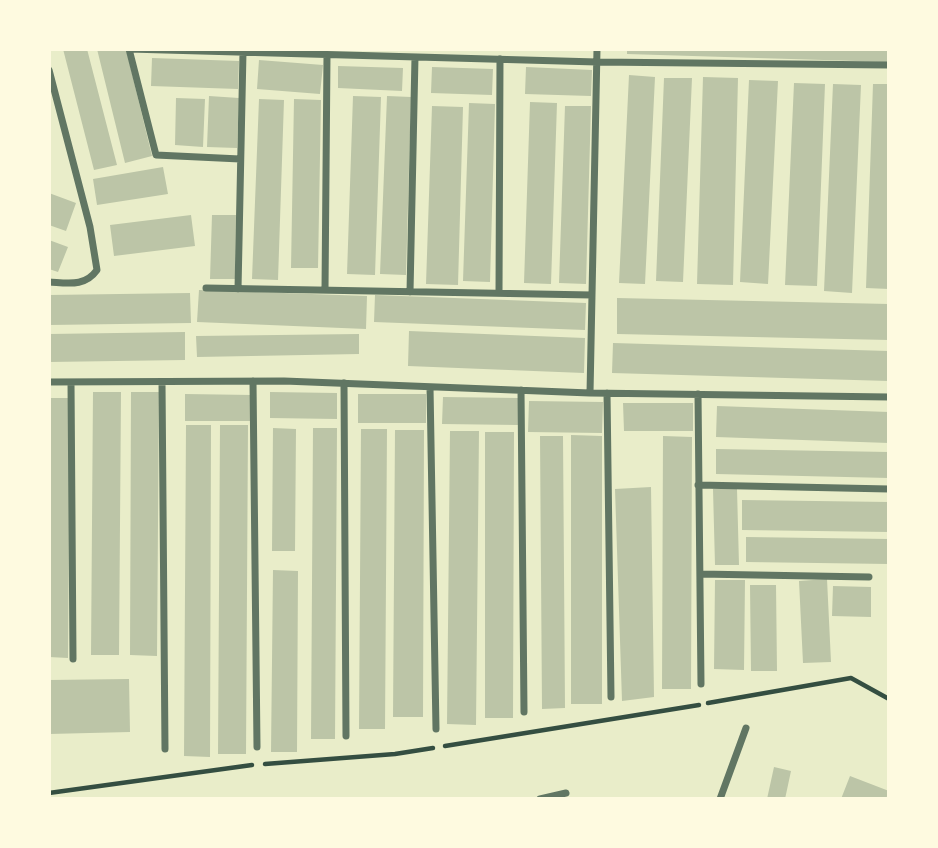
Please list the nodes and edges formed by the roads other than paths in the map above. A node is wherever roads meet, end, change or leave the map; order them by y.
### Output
1 (129, 49) edge
2 (597, 49) edge
3 (258, 51) edge
4 (243, 52) junction
5 (327, 55) junction
6 (415, 57) junction
7 (500, 59) junction
8 (597, 62) junction
9 (889, 65) edge
10 (49, 70) edge
11 (240, 159) junction
12 (49, 282) edge
13 (206, 288) dead end
14 (238, 289) junction
15 (325, 290) junction
16 (410, 292) junction
17 (499, 293) junction
18 (592, 295) junction
19 (253, 381) junction
20 (49, 382) edge
21 (71, 382) junction
22 (162, 382) junction
23 (344, 383) junction
24 (430, 387) junction
25 (521, 390) junction
26 (590, 393) junction
27 (607, 393) junction
28 (698, 394) junction
29 (889, 397) edge
30 (698, 485) junction
31 (889, 489) edge
32 (700, 575) junction
33 (869, 577) dead end
34 (73, 659) dead end
35 (701, 684) dead end
36 (611, 697) dead end
37 (524, 712) dead end
38 (746, 728) dead end
39 (436, 729) dead end
40 (346, 736) dead end
41 (257, 747) dead end
42 (165, 749) dead end
43 (566, 793) dead end
44 (540, 799) edge
45 (720, 799) edge

1 - 4 street
1 - 11 street
2 - 8 street
3 - 4 street
3 - 5 street
4 - 11 street
5 - 6 street
5 - 15 street
6 - 7 street
6 - 16 street
7 - 8 street
7 - 17 street
8 - 9 street
8 - 18 street
10 - 12 street
11 - 14 street
13 - 14 street
14 - 15 street
15 - 16 street
16 - 17 street
17 - 18 street
18 - 26 street
19 - 22 street
19 - 23 street
19 - 41 street
20 - 21 street
21 - 22 street
21 - 34 street
22 - 42 street
23 - 24 street
23 - 40 street
24 - 25 street
24 - 39 street
25 - 26 street
25 - 37 street
26 - 27 street
27 - 28 street
27 - 36 street
28 - 29 street
28 - 30 street
30 - 31 street
30 - 32 street
32 - 33 street
32 - 35 street
38 - 45 street
43 - 44 street

